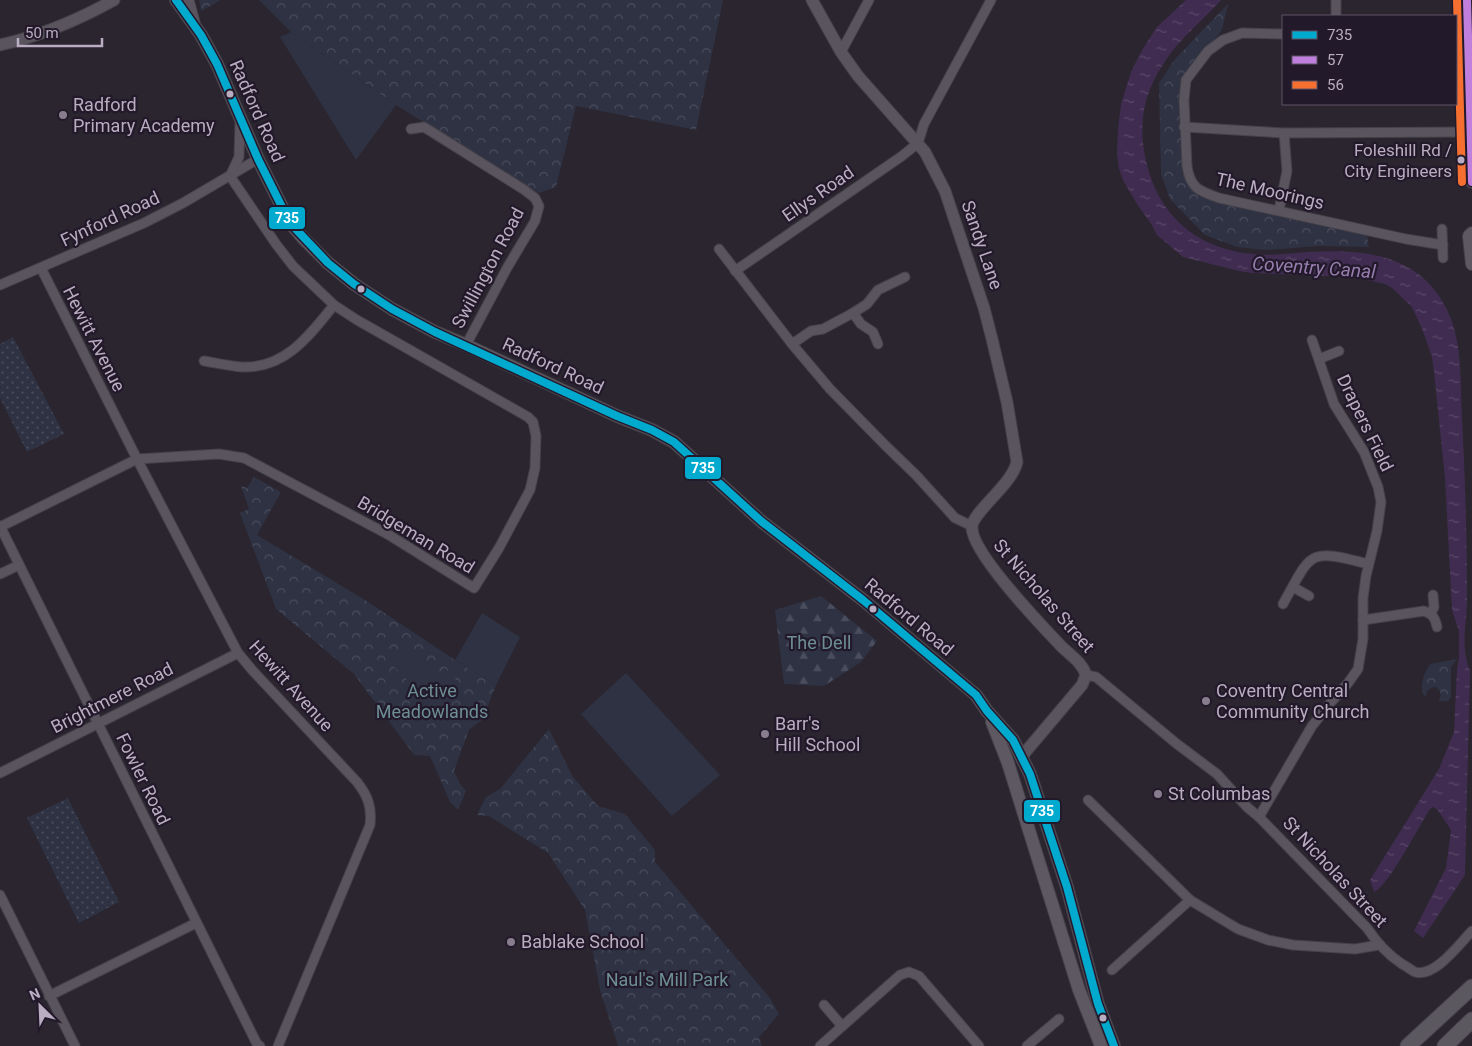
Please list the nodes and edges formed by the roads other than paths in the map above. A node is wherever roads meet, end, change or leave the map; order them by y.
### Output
1 (114, 0) edge
2 (176, 0) edge
3 (188, 0) edge
4 (812, 0) edge
5 (869, 0) edge
6 (990, 0) edge
7 (1336, 0) edge
8 (1467, 0) edge
9 (1336, 15) edge
10 (1282, 34) edge
11 (201, 35) junction
12 (1461, 35) edge
13 (0, 45) edge
14 (841, 52) junction
15 (240, 116) junction
16 (1184, 127) junction
17 (411, 129) dead end
18 (1470, 132) junction
19 (1284, 133) junction
20 (918, 143) junction
21 (258, 159) junction
22 (230, 176) junction
23 (1472, 182) edge
24 (1279, 210) junction
25 (1442, 229) dead end
26 (1472, 232) edge
27 (1443, 245) junction
28 (719, 249) dead end
29 (1443, 258) dead end
30 (1472, 264) edge
31 (41, 268) junction
32 (735, 271) junction
33 (905, 277) dead end
34 (0, 285) edge
35 (334, 305) junction
36 (853, 314) junction
37 (1312, 340) dead end
38 (792, 344) junction
39 (878, 344) dead end
40 (466, 345) junction
41 (1339, 351) dead end
42 (1319, 359) junction
43 (204, 361) dead end
44 (136, 459) junction
45 (0, 526) edge
46 (972, 526) junction
47 (1368, 564) junction
48 (19, 565) junction
49 (0, 574) edge
50 (1293, 587) junction
51 (1433, 595) dead end
52 (1309, 596) dead end
53 (1283, 604) dead end
54 (1431, 613) junction
55 (1363, 620) junction
56 (1438, 627) dead end
57 (238, 653) junction
58 (1086, 675) junction
59 (987, 711) junction
60 (98, 723) junction
61 (1022, 756) junction
62 (0, 773) edge
63 (1088, 800) dead end
64 (1259, 817) junction
65 (1038, 862) junction
66 (0, 895) edge
67 (1190, 900) junction
68 (196, 923) junction
69 (1472, 931) edge
70 (1379, 945) junction
71 (1112, 970) dead end
72 (1472, 987) edge
73 (49, 996) junction
74 (824, 1005) dead end
75 (1059, 1019) dead end
76 (1472, 1020) edge
77 (1472, 1024) edge
78 (842, 1026) junction
79 (75, 1046) edge
80 (260, 1046) edge
81 (278, 1046) edge
82 (820, 1046) edge
83 (979, 1046) edge
84 (1027, 1046) edge
85 (1101, 1046) edge
86 (1114, 1046) edge
87 (1408, 1046) edge
88 (1417, 1046) edge
89 (1445, 1046) edge
90 (1457, 1046) edge

1 - 13 street
2 - 11 main road, Radford Road
3 - 11 street
4 - 14 street, Sandy Lane
5 - 14 street
6 - 20 street
7 - 9 street
8 - 12 main road
10 - 16 street, The Moorings
11 - 15 main road, Radford Road
12 - 18 main road
14 - 20 street, Sandy Lane
15 - 21 main road, Radford Road
15 - 22 street
16 - 19 street
16 - 24 street, The Moorings
17 - 40 street, Swillington Road
18 - 19 street
18 - 23 main road
19 - 24 street
20 - 32 street, Ellys Road
20 - 46 street, Sandy Lane
21 - 22 street, Fynford Road
21 - 40 main road, Radford Road
22 - 31 street, Fynford Road
22 - 35 street, Bridgeman Road
24 - 27 street, The Moorings
25 - 27 street
26 - 30 main road
27 - 29 street
28 - 32 street
31 - 34 street, Fynford Road
31 - 44 street, Hewitt Avenue
32 - 38 street
33 - 36 street
35 - 43 street
35 - 44 street, Bridgeman Road
36 - 38 street
36 - 39 street
37 - 42 street, Drapers Field
38 - 46 street
40 - 59 main road, Radford Road
41 - 42 street, Drapers Field
42 - 47 street, Drapers Field
44 - 45 street
44 - 57 street, Hewitt Avenue
45 - 48 street, Fowler Road
46 - 58 street, St Nicholas Street
47 - 50 street
47 - 55 street, Drapers Field
48 - 49 street
48 - 60 street, Fowler Road
50 - 52 street
50 - 53 street
51 - 54 street
54 - 55 street
54 - 56 street
55 - 64 street, Drapers Field
57 - 60 street, Brightmere Road
57 - 81 street, Hewitt Avenue
58 - 61 street
58 - 64 street, St Nicholas Street
59 - 61 main road, Radford Road
59 - 65 main road, Radford Road
60 - 62 street, Brightmere Road
60 - 68 street, Fowler Road
61 - 65 main road, Radford Road
61 - 86 main road, Radford Road
63 - 67 street
64 - 70 street, St Nicholas Street
65 - 85 main road, Radford Road
66 - 73 street
67 - 70 street
67 - 71 street
68 - 73 street
68 - 80 street, Fowler Road
69 - 70 street, St Nicholas Street
72 - 87 highway
72 - 88 highway
73 - 79 street
74 - 78 street
75 - 84 street
76 - 89 highway
77 - 90 highway
78 - 82 street
78 - 83 street

